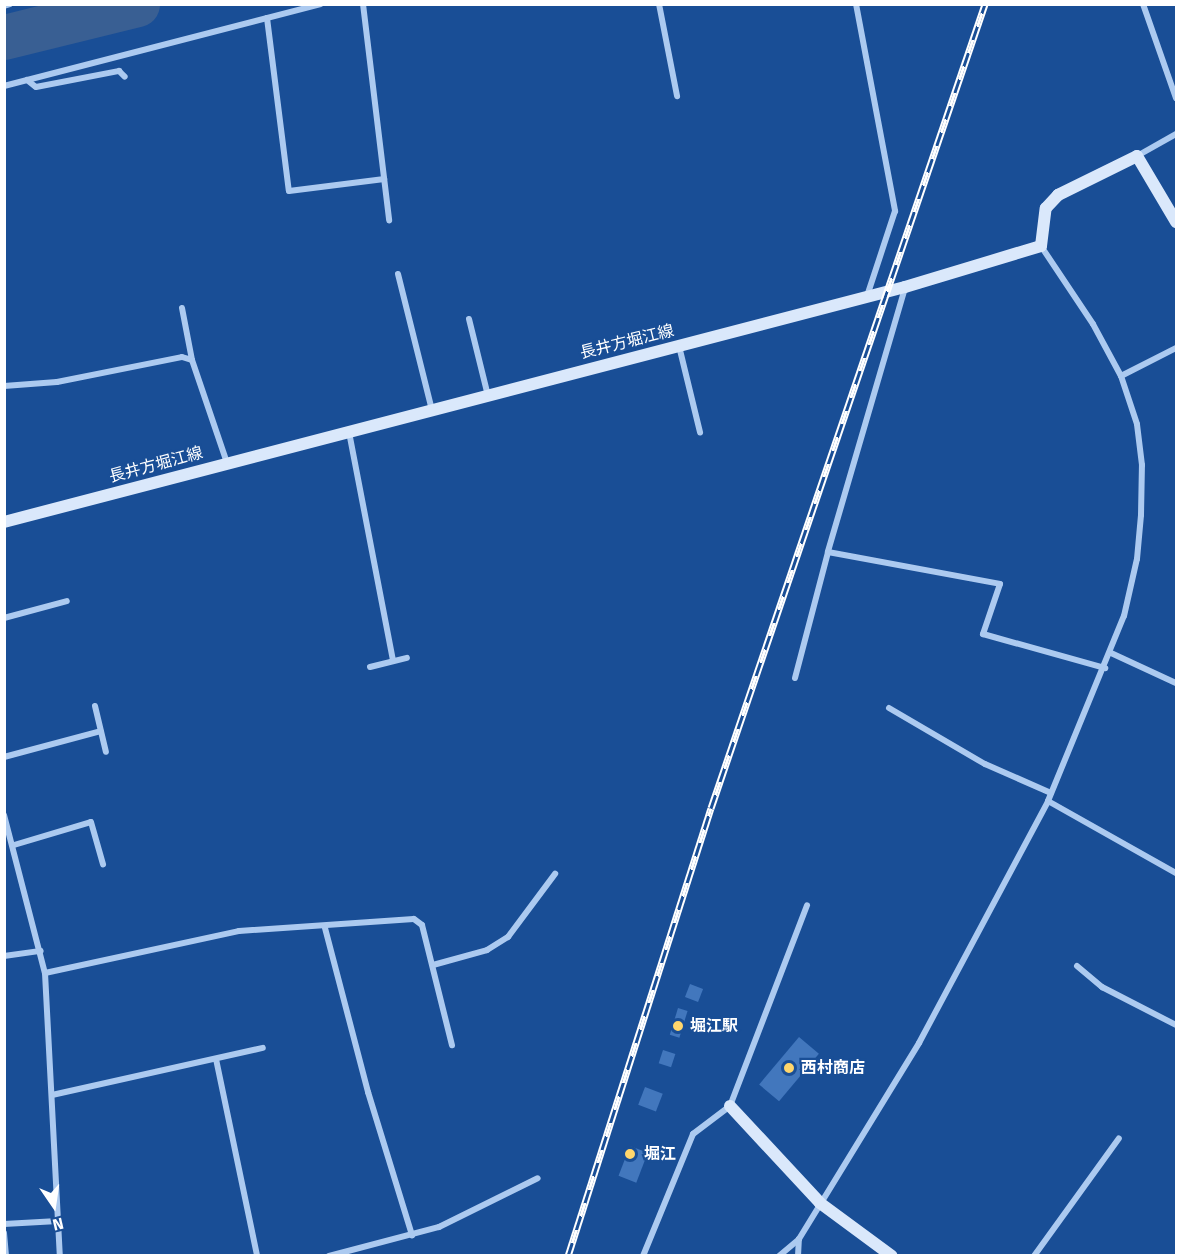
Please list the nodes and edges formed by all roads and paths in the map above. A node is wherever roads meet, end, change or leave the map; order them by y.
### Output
1 (10, 4) edge
2 (321, 4) edge
3 (363, 4) edge
4 (659, 4) edge
5 (856, 4) edge
6 (1143, 4) edge
7 (4, 6) edge
8 (267, 18) junction
9 (125, 77) dead end
10 (27, 80) junction
11 (4, 86) edge
12 (676, 96) dead end
13 (1176, 98) edge
14 (1176, 134) edge
15 (1137, 156) junction
16 (384, 179) junction
17 (389, 220) dead end
18 (1176, 222) edge
19 (1041, 246) junction
20 (398, 274) dead end
21 (905, 287) junction
22 (867, 296) junction
23 (182, 308) dead end
24 (469, 319) dead end
25 (679, 346) junction
26 (1176, 348) edge
27 (192, 360) junction
28 (1121, 376) junction
29 (4, 386) edge
30 (488, 396) junction
31 (432, 410) junction
32 (349, 431) junction
33 (700, 432) dead end
34 (227, 463) junction
35 (4, 522) edge
36 (828, 552) junction
37 (67, 600) dead end
38 (4, 618) edge
39 (1111, 652) junction
40 (407, 658) dead end
41 (393, 661) junction
42 (370, 667) dead end
43 (1105, 668) junction
44 (795, 678) dead end
45 (1176, 683) edge
46 (95, 706) dead end
47 (889, 708) dead end
48 (100, 730) junction
49 (106, 752) dead end
50 (4, 757) edge
51 (1051, 793) junction
52 (1048, 801) junction
53 (4, 815) edge
54 (14, 845) junction
55 (103, 864) dead end
56 (1176, 873) edge
57 (555, 874) dead end
58 (807, 906) dead end
59 (326, 928) junction
60 (41, 951) junction
61 (4, 956) edge
62 (433, 965) junction
63 (1077, 966) dead end
64 (45, 973) junction
65 (1176, 1025) edge
66 (452, 1045) dead end
67 (263, 1048) dead end
68 (216, 1059) junction
69 (52, 1095) junction
70 (730, 1106) junction
71 (1119, 1138) dead end
72 (538, 1178) dead end
73 (820, 1203) junction
74 (58, 1221) junction
75 (4, 1224) edge
76 (4, 1233) edge
77 (412, 1235) junction
78 (799, 1239) junction
79 (355, 1253) edge
80 (6, 1256) edge
81 (60, 1256) edge
82 (257, 1256) edge
83 (329, 1256) edge
84 (643, 1256) edge
85 (779, 1256) edge
86 (798, 1256) edge
87 (892, 1256) edge
88 (1034, 1256) edge

1 - 7 street
2 - 8 street
3 - 16 street
4 - 12 street
5 - 22 street
6 - 13 street
8 - 10 street
8 - 16 street
9 - 10 street
10 - 11 street
14 - 15 street
15 - 18 main road
15 - 19 main road
16 - 17 street
19 - 21 main road, 長井方堀江線
19 - 28 street
20 - 31 street
21 - 22 main road, 長井方堀江線
21 - 36 street
22 - 25 main road, 長井方堀江線
23 - 27 street
24 - 30 street
25 - 30 main road, 長井方堀江線
25 - 33 street
26 - 28 street
27 - 29 street
27 - 34 street
28 - 39 street
30 - 31 main road, 長井方堀江線
31 - 32 main road, 長井方堀江線
32 - 34 main road, 長井方堀江線
32 - 41 street
34 - 35 main road, 長井方堀江線
36 - 43 street
36 - 44 street
37 - 38 street
39 - 43 street
39 - 45 street
40 - 41 street
41 - 42 street
43 - 51 street
46 - 48 street
47 - 51 street
48 - 49 street
48 - 50 street
51 - 52 street
52 - 56 street
52 - 73 street
53 - 54 street
54 - 55 street
54 - 60 street
57 - 62 street
58 - 70 street
59 - 62 street
59 - 64 street
59 - 77 street
60 - 61 street
60 - 64 street
62 - 66 street
63 - 65 street
64 - 69 street
67 - 68 street
68 - 69 street
68 - 82 street
69 - 74 street
70 - 73 main road
70 - 84 street
71 - 88 street
72 - 77 street
73 - 78 street
73 - 87 main road
74 - 75 street
74 - 81 street
76 - 80 street
77 - 79 street
78 - 85 street
78 - 86 street
79 - 83 street

